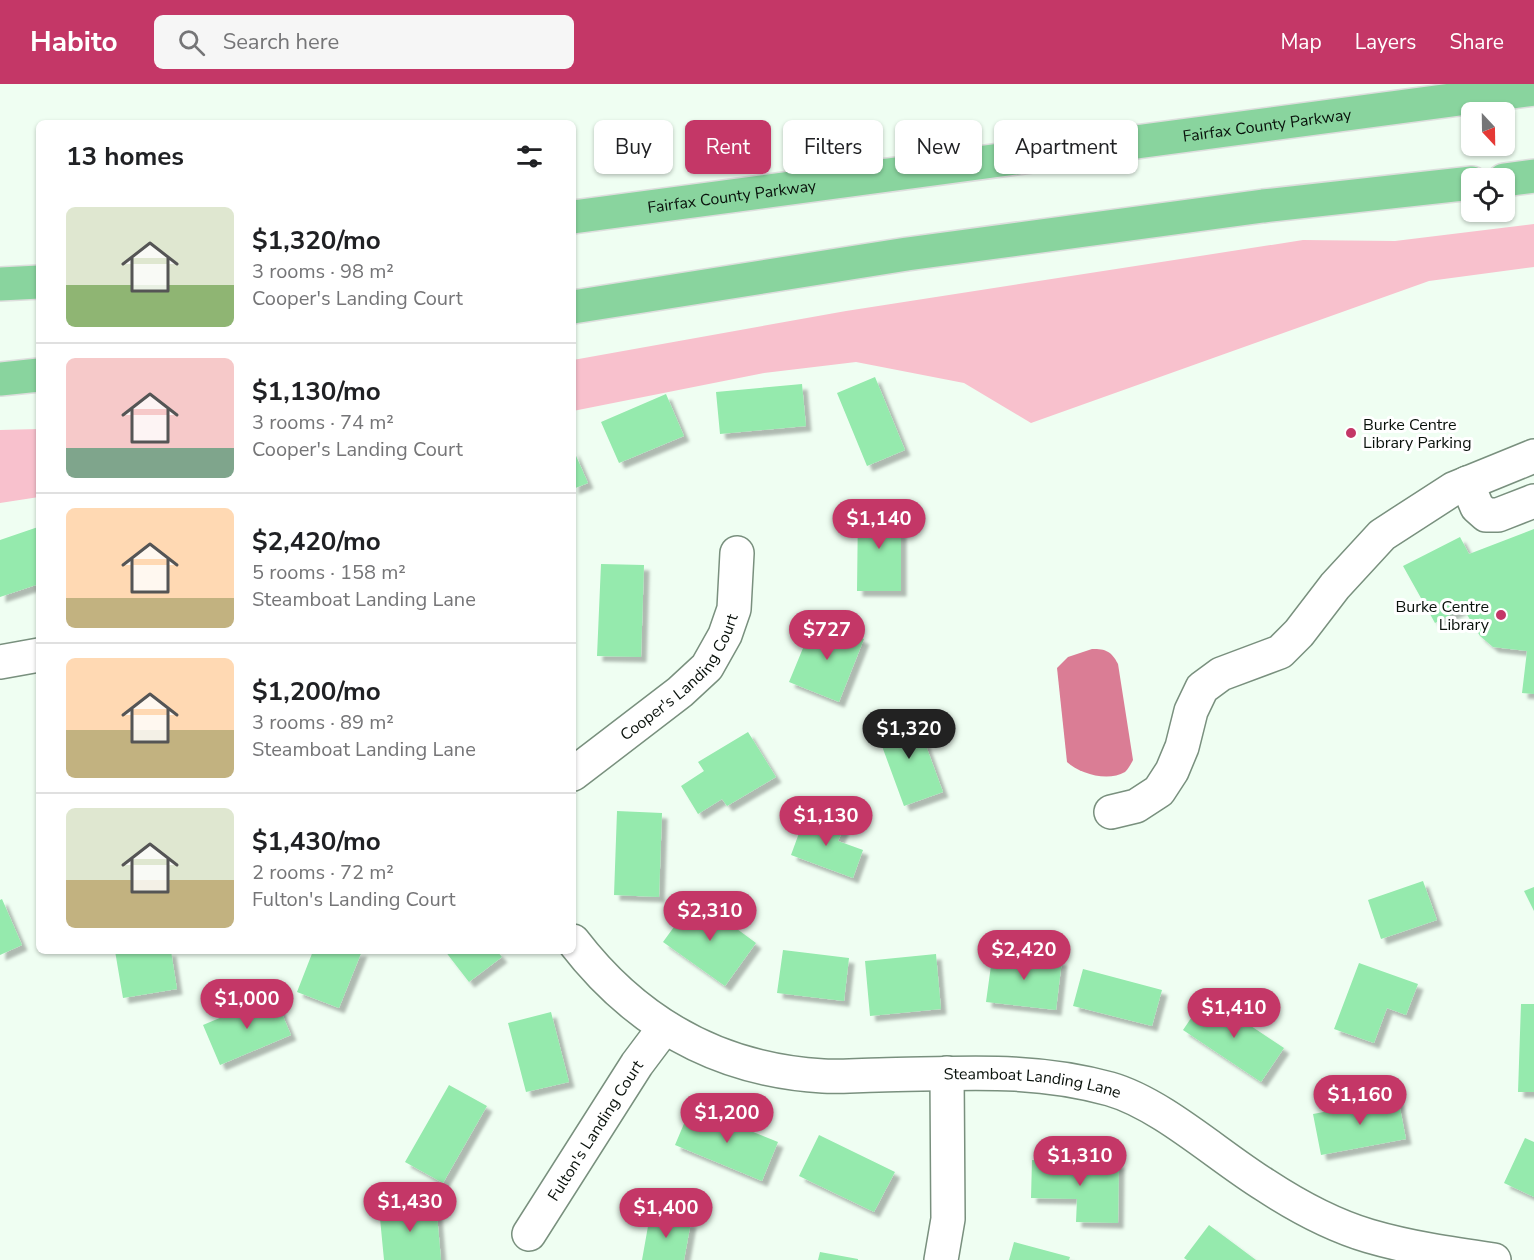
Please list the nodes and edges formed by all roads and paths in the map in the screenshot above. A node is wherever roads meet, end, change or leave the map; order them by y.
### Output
1 (1534, 89) edge
2 (1534, 176) edge
3 (1515, 179) edge
4 (1461, 184) edge
5 (576, 217) edge
6 (36, 282) edge
7 (0, 284) edge
8 (576, 307) edge
9 (36, 375) edge
10 (0, 379) edge
11 (1534, 456) edge
12 (1467, 483) junction
13 (1534, 501) edge
14 (737, 553) dead end
15 (36, 656) edge
16 (0, 662) edge
17 (576, 772) edge
18 (1111, 812) dead end
19 (576, 944) edge
20 (664, 1028) junction
21 (947, 1073) junction
22 (529, 1234) dead end
23 (1432, 1256) edge
24 (941, 1260) edge
25 (1494, 1260) edge

1 - 5 highway, Fairfax County Parkway
2 - 3 highway
4 - 8 highway
6 - 7 highway
9 - 10 highway
11 - 12 street
12 - 13 street
12 - 18 street
14 - 17 street, Cooper's Landing Court
15 - 16 street
19 - 20 street, Steamboat Landing Lane
20 - 21 street, Steamboat Landing Lane
20 - 22 street, Fulton's Landing Court
21 - 23 street, Steamboat Landing Lane
21 - 24 street
23 - 25 street, Steamboat Landing Lane

